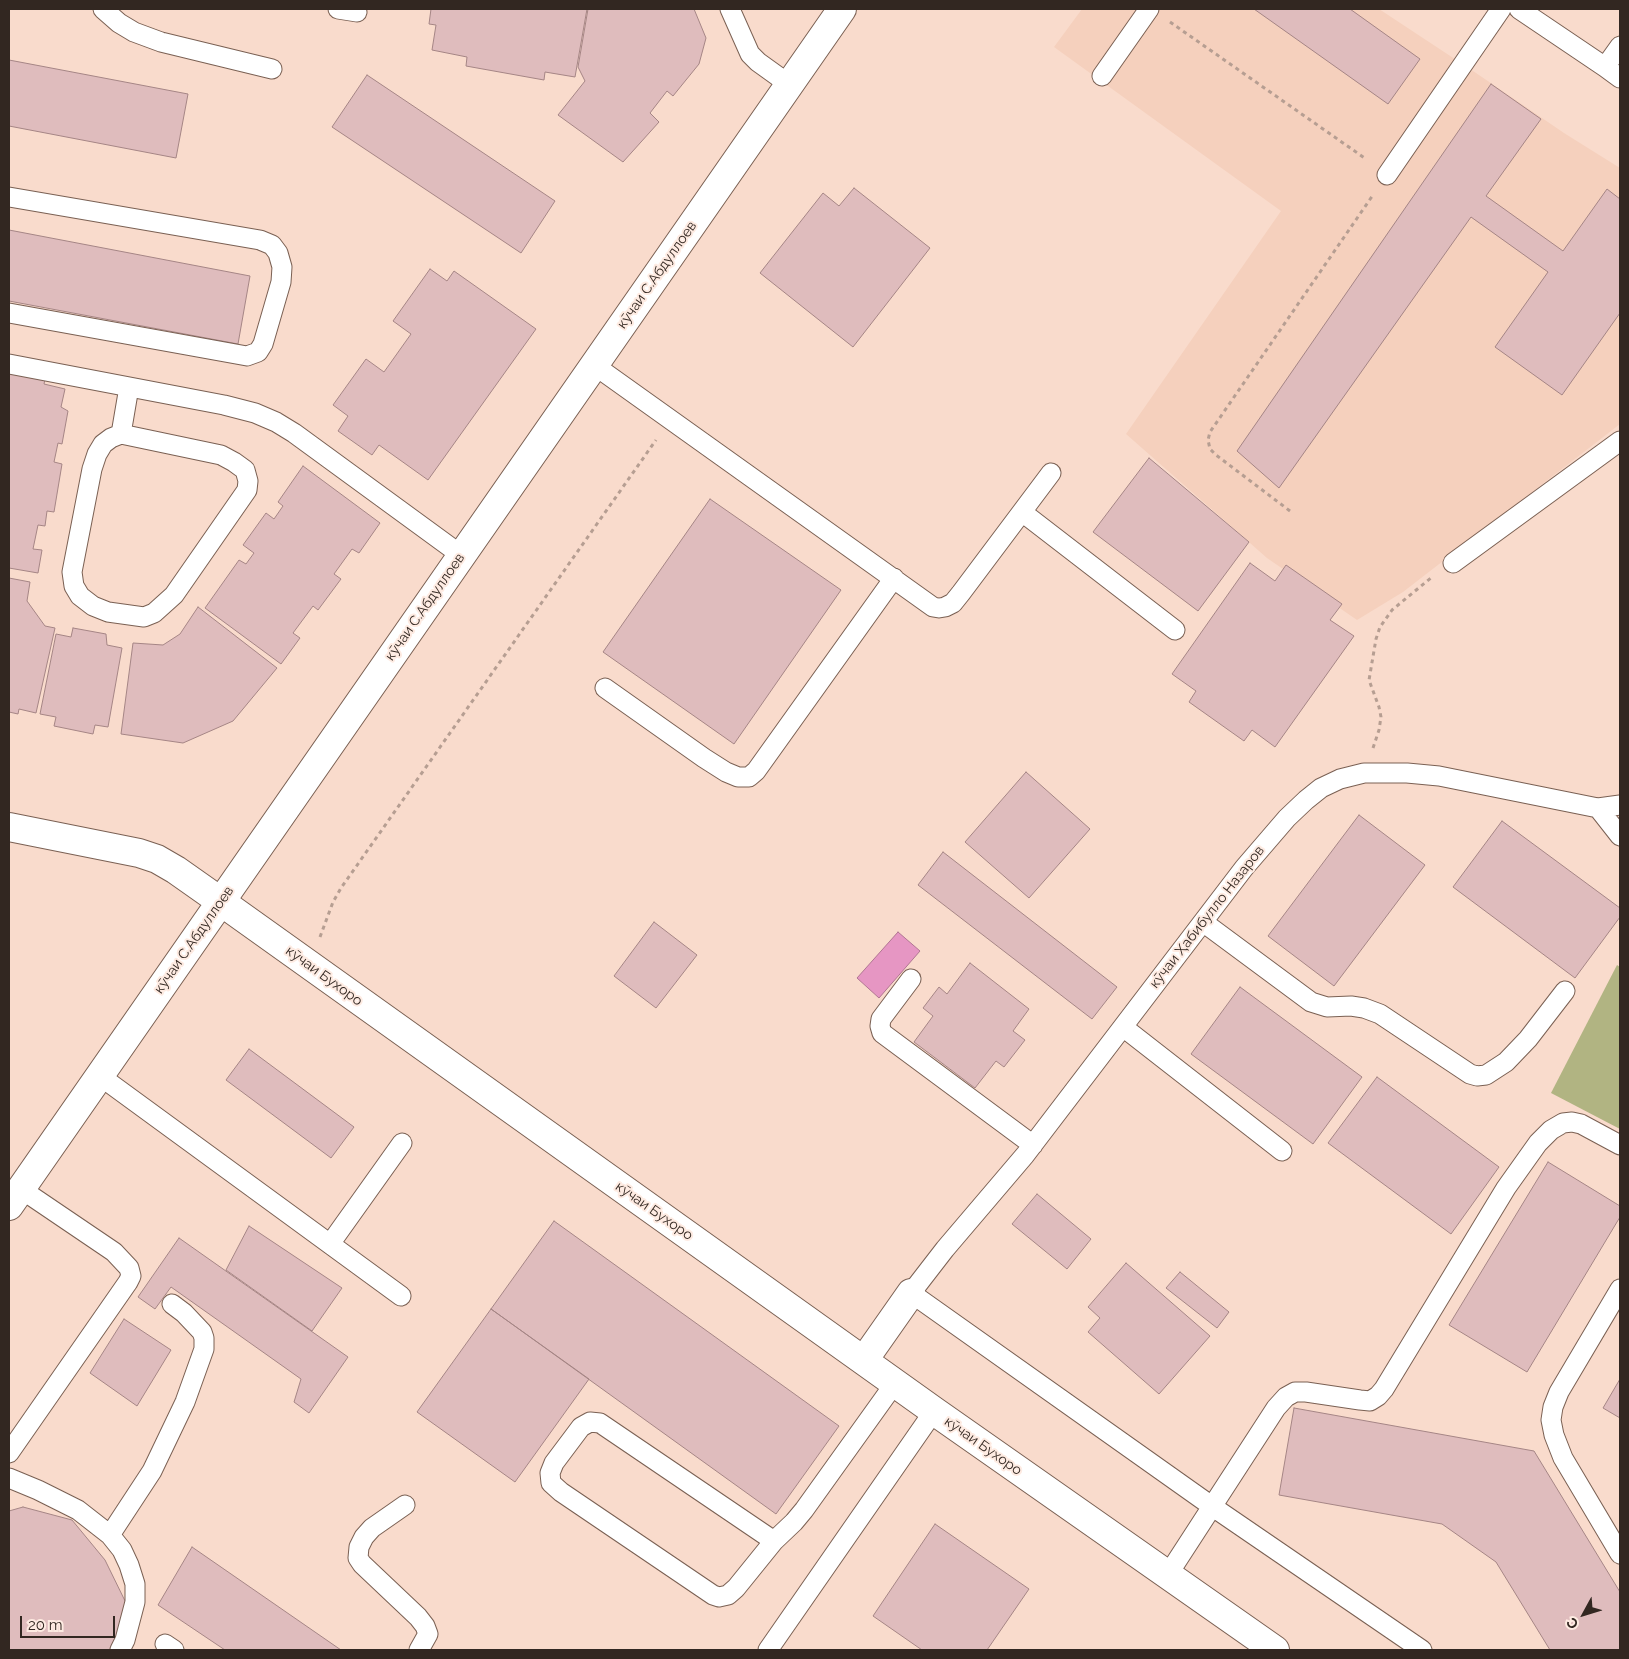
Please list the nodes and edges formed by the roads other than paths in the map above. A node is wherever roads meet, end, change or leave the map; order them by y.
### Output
1 (103, 9) edge
2 (338, 9) edge
3 (730, 9) edge
4 (842, 9) edge
5 (1149, 9) edge
6 (1500, 9) edge
7 (1519, 9) edge
8 (357, 12) dead end
9 (1620, 46) edge
10 (272, 69) dead end
11 (1613, 73) edge
12 (1102, 76) dead end
13 (790, 85) junction
14 (1387, 175) road end
15 (9, 197) edge
16 (9, 313) edge
17 (9, 364) edge
18 (594, 364) junction
19 (129, 387) junction
20 (121, 434) junction
21 (1620, 441) edge
22 (1051, 473) dead end
23 (1022, 512) junction
24 (461, 555) junction
25 (1454, 563) road end
26 (894, 578) junction
27 (1174, 630) dead end
28 (606, 688) dead end
29 (1620, 805) edge
30 (1598, 808) junction
31 (9, 828) edge
32 (1620, 836) edge
33 (220, 901) junction
34 (1203, 922) junction
35 (911, 979) dead end
36 (1565, 991) dead end
37 (1123, 1027) junction
38 (100, 1076) junction
39 (402, 1143) dead end
40 (1033, 1145) junction
41 (1620, 1145) edge
42 (1282, 1151) dead end
43 (15, 1197) edge
44 (330, 1244) junction
45 (1620, 1289) edge
46 (911, 1293) junction
47 (401, 1296) dead end
48 (172, 1304) dead end
49 (864, 1360) junction
50 (895, 1383) junction
51 (934, 1411) junction
52 (9, 1453) edge
53 (9, 1478) edge
54 (405, 1505) dead end
55 (1213, 1506) junction
56 (110, 1535) junction
57 (774, 1541) junction
58 (1620, 1554) edge
59 (1167, 1576) junction
60 (120, 1650) edge
61 (419, 1650) edge
62 (768, 1650) edge
63 (1275, 1650) edge
64 (1422, 1650) edge

1 - 10 lane
2 - 8 lane
3 - 13 lane
4 - 13 street, кӯчаи С.Абдуллоев
5 - 12 lane
6 - 14 lane
7 - 11 lane
9 - 11 lane
13 - 18 street, кӯчаи С.Абдуллоев
15 - 16 lane
17 - 19 lane
18 - 24 street, кӯчаи С.Абдуллоев
18 - 26 lane
19 - 20 lane
19 - 24 lane
20 - 20 lane
21 - 25 lane
22 - 23 lane
23 - 26 lane
23 - 27 lane
24 - 33 street, кӯчаи С.Абдуллоев
26 - 28 lane
29 - 30 lane, кӯчаи Ҳабибулло Назаров
30 - 32 lane
30 - 34 lane, кӯчаи Ҳабибулло Назаров
31 - 33 street, кӯчаи Бухоро
33 - 38 street, кӯчаи С.Абдуллоев
33 - 49 street, кӯчаи Бухоро
34 - 36 lane
34 - 37 lane, кӯчаи Ҳабибулло Назаров
35 - 40 lane
37 - 40 lane, кӯчаи Ҳабибулло Назаров
37 - 42 lane
38 - 43 street, кӯчаи С.Абдуллоев
38 - 44 lane
39 - 44 lane
40 - 46 lane, кӯчаи Ҳабибулло Назаров
41 - 55 lane
43 - 52 lane
44 - 47 lane
45 - 58 lane
46 - 49 street
46 - 55 lane
48 - 56 lane
49 - 50 street, кӯчаи Бухоро
50 - 51 street, кӯчаи Бухоро
50 - 57 lane
51 - 59 street, кӯчаи Бухоро
51 - 62 lane
53 - 56 lane
54 - 61 lane
55 - 59 lane
55 - 64 lane
56 - 60 lane
57 - 57 lane
59 - 63 street, кӯчаи Бухоро

